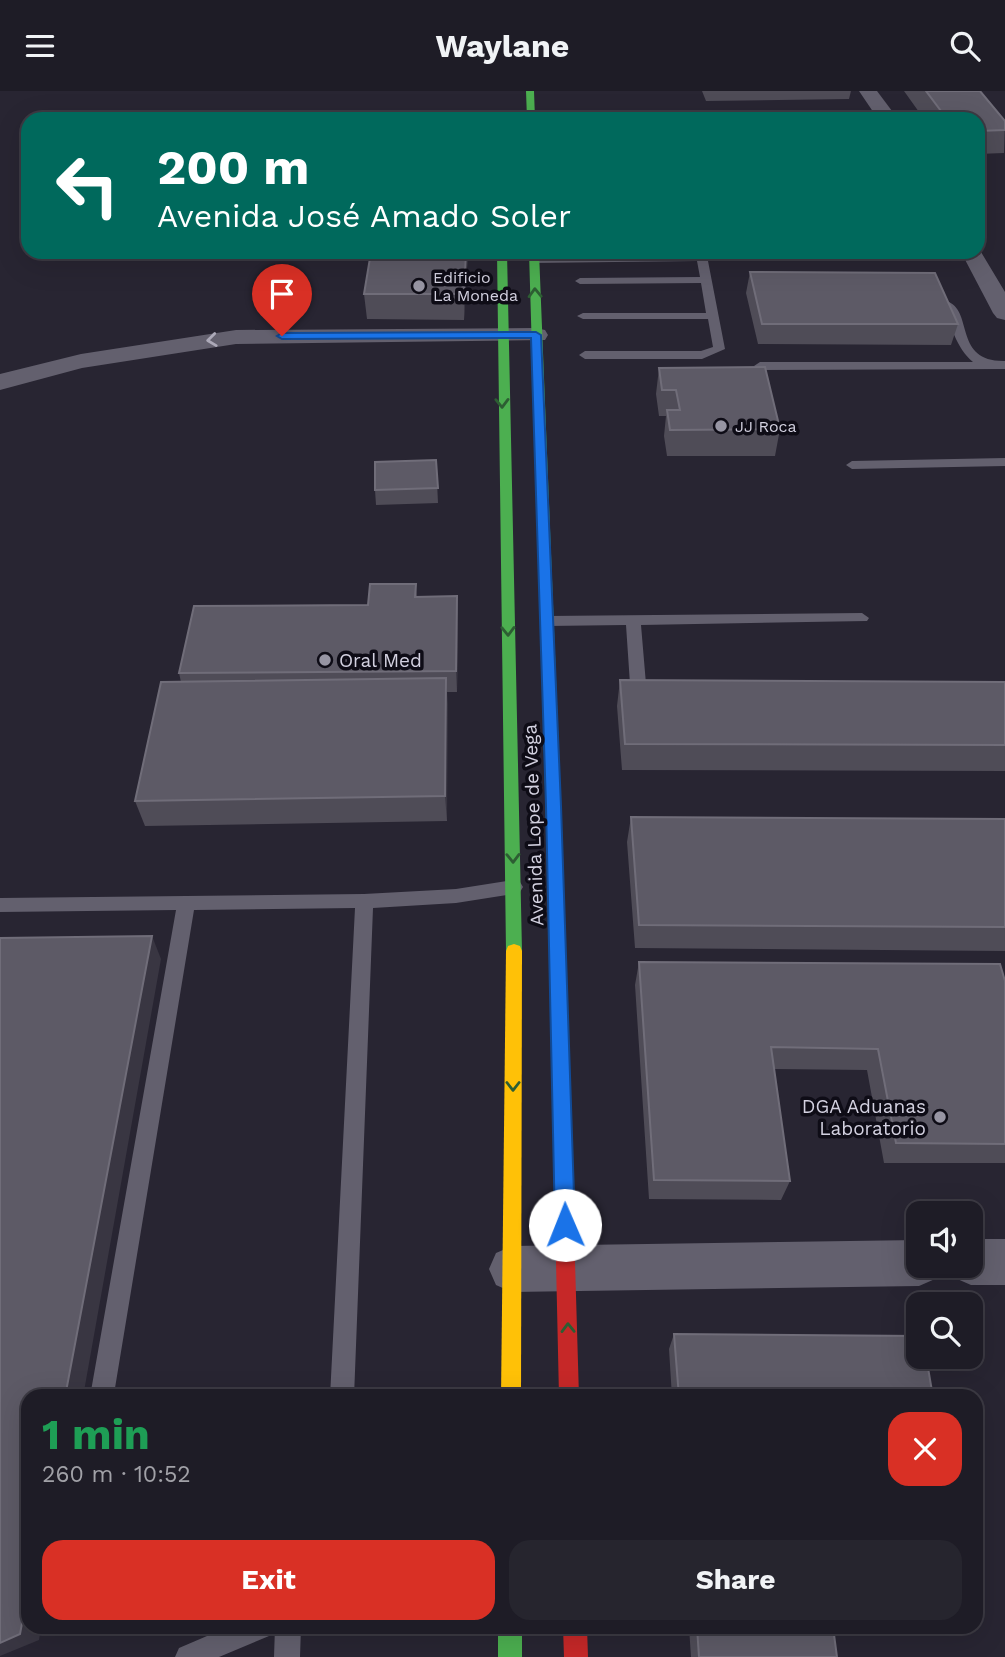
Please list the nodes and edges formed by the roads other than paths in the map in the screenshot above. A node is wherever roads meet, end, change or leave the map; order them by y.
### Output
1 (530, 91) edge
2 (868, 91) edge
3 (530, 112) edge
4 (883, 112) edge
5 (502, 259) edge
6 (534, 259) edge
7 (702, 259) edge
8 (976, 259) edge
9 (706, 280) junction
10 (580, 281) dead end
11 (949, 305) edge
12 (1005, 313) edge
13 (583, 316) dead end
14 (713, 316) junction
15 (500, 335) junction
16 (536, 335) junction
17 (585, 355) dead end
18 (1004, 365) edge
19 (760, 366) edge
20 (0, 382) edge
21 (1005, 462) edge
22 (852, 465) dead end
23 (862, 618) dead end
24 (633, 620) junction
25 (547, 621) junction
26 (638, 684) edge
27 (514, 887) junction
28 (187, 901) junction
29 (364, 901) junction
30 (0, 905) edge
31 (983, 1262) edge
32 (1005, 1262) edge
33 (906, 1263) edge
34 (566, 1268) junction
35 (512, 1269) junction
36 (103, 1389) edge
37 (342, 1389) edge
38 (511, 1389) edge
39 (569, 1389) edge
40 (244, 1634) edge
41 (288, 1634) edge
42 (510, 1634) edge
43 (575, 1634) edge
44 (188, 1657) edge
45 (287, 1657) edge
46 (510, 1657) edge
47 (576, 1657) edge

1 - 3 main road
2 - 4 street
5 - 15 main road, Avenida Lope de Vega
16 -> 6 main road, Avenida Lope de Vega
7 - 9 lane
8 - 12 street
9 - 10 lane
9 - 14 lane
11 - 18 lane
13 - 14 lane
14 - 17 lane
15 - 16 street
15 -> 20 street
15 -> 27 main road, Avenida Lope de Vega
16 - 25 main road, Avenida Lope de Vega
18 - 19 lane
21 - 22 lane
23 - 24 lane
24 - 25 lane
24 - 26 lane
25 - 34 main road, Avenida Lope de Vega
27 - 29 lane
27 -> 35 main road, Avenida Lope de Vega
28 - 29 lane
28 - 30 lane
28 - 36 lane
29 - 37 lane
31 - 32 street
33 - 34 street
34 - 35 street
39 -> 34 main road, Avenida Lope de Vega
35 - 38 main road, Avenida Lope de Vega
40 - 44 lane
41 - 45 lane
42 - 46 main road
43 - 47 main road

